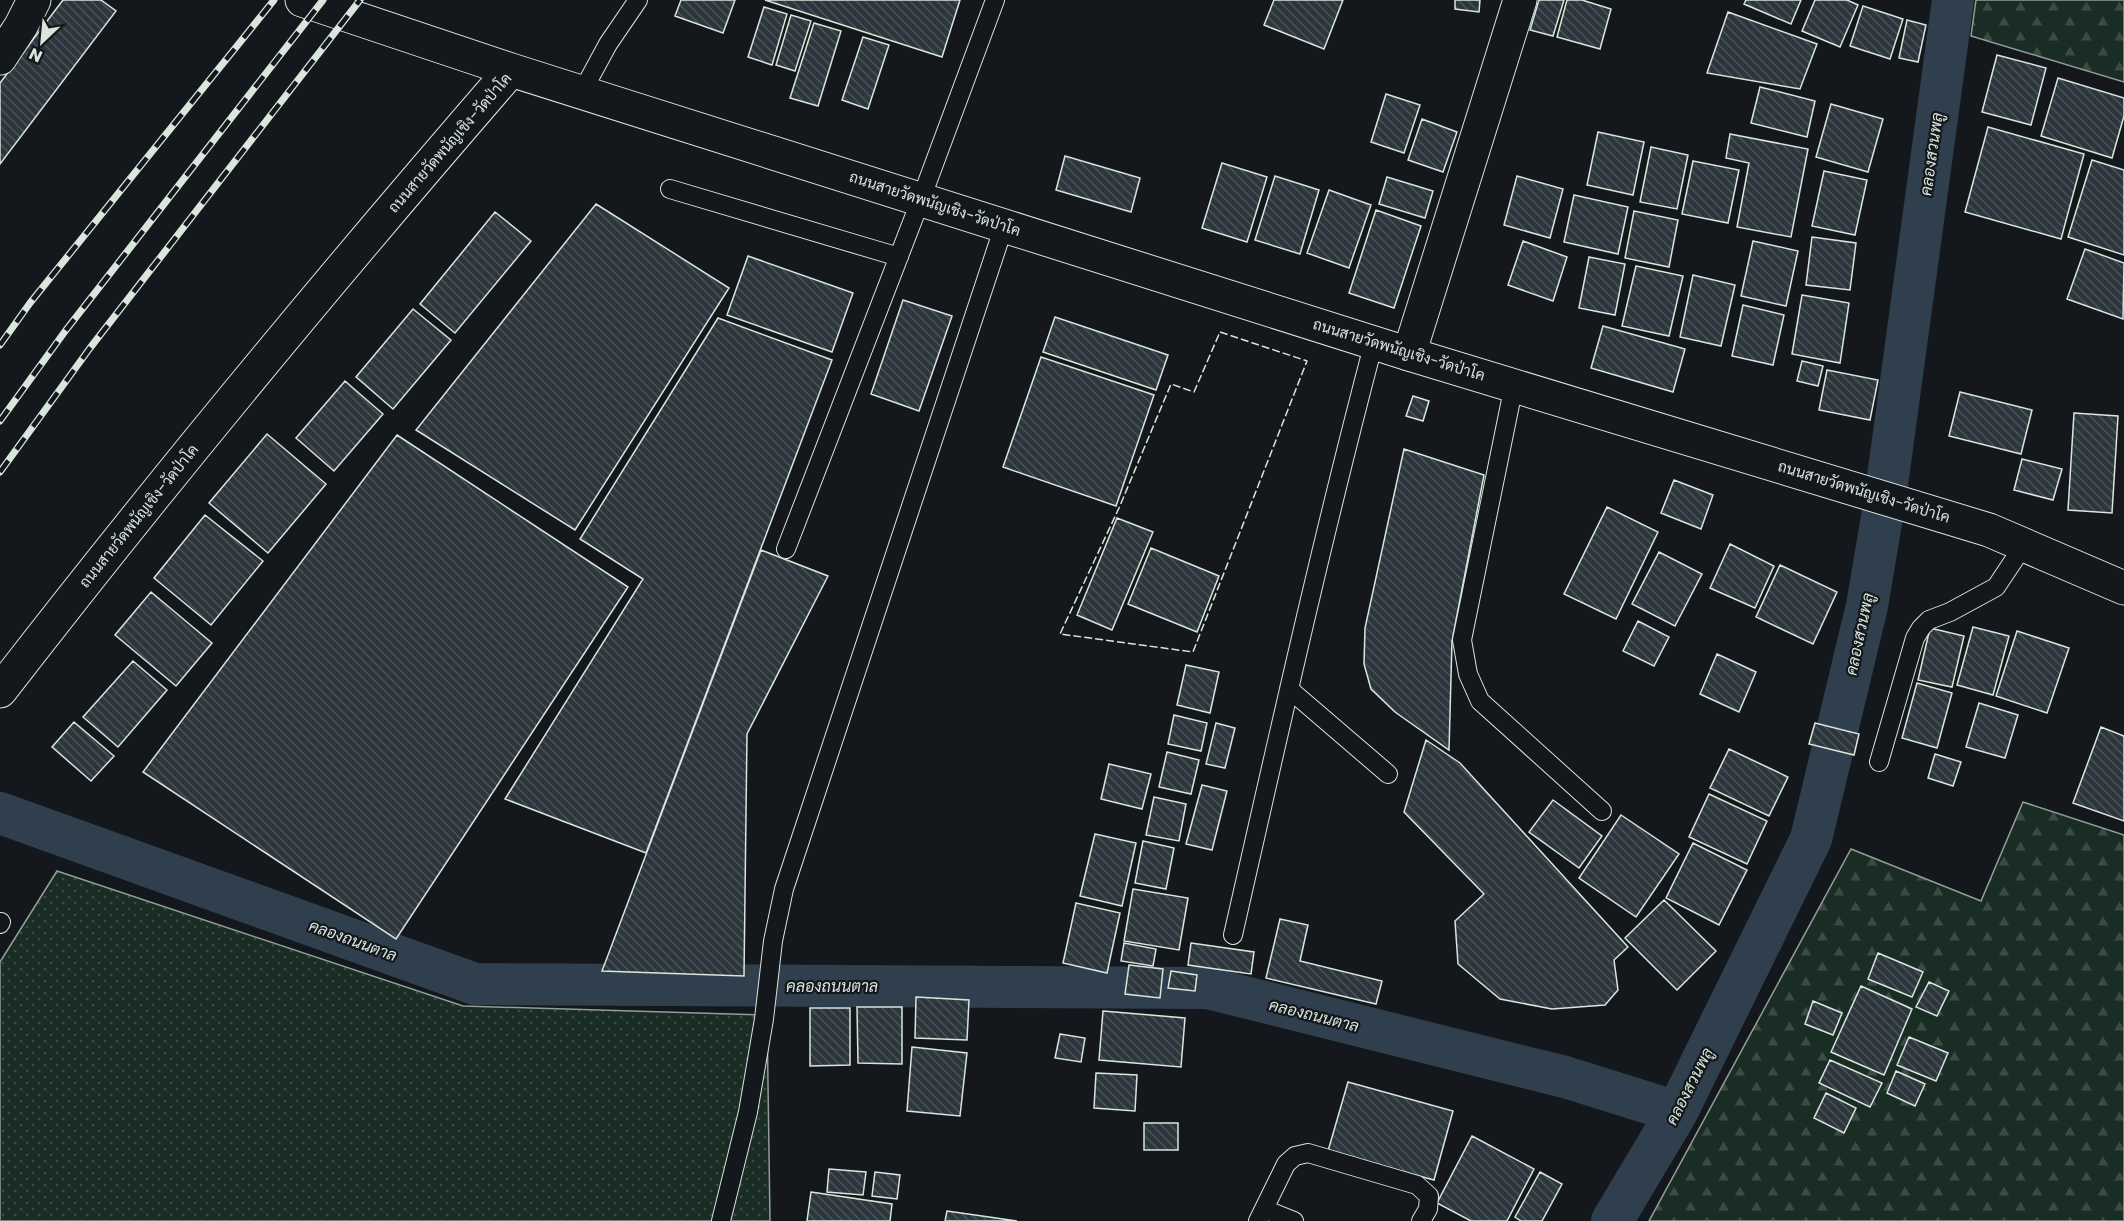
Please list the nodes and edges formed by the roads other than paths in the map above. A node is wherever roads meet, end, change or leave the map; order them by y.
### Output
1 (34, 0) edge
2 (302, 0) edge
3 (638, 0) edge
4 (995, 0) edge
5 (1520, 0) edge
6 (0, 58) edge
7 (511, 70) junction
8 (582, 92) junction
9 (670, 189) dead end
10 (921, 199) junction
11 (1004, 226) junction
12 (899, 256) junction
13 (1374, 342) junction
14 (1409, 354) junction
15 (1514, 385) junction
16 (2024, 545) junction
17 (786, 549) dead end
18 (2124, 588) edge
19 (1289, 689) junction
20 (0, 691) edge
21 (1879, 762) dead end
22 (1388, 774) dead end
23 (1602, 811) dead end
24 (1233, 936) dead end
25 (1261, 1215) edge
26 (721, 1221) edge
27 (1294, 1221) edge
28 (1421, 1221) edge

1 - 6 main road
2 - 7 main road
3 - 8 lane
4 - 10 lane
5 - 14 main road
7 - 8 main road, ถนนสายวัดพนัญเชิง-วัดป่าโค
7 - 20 main road, ถนนสายวัดพนัญเชิง-วัดป่าโค
8 - 10 main road, ถนนสายวัดพนัญเชิง-วัดป่าโค
9 - 12 lane
10 - 11 main road, ถนนสายวัดพนัญเชิง-วัดป่าโค
10 - 12 lane
11 - 13 main road, ถนนสายวัดพนัญเชิง-วัดป่าโค
11 - 26 lane
12 - 17 lane
13 - 14 main road, ถนนสายวัดพนัญเชิง-วัดป่าโค
13 - 19 lane
14 - 15 main road, ถนนสายวัดพนัญเชิง-วัดป่าโค
15 - 16 main road, ถนนสายวัดพนัญเชิง-วัดป่าโค
15 - 23 lane
16 - 18 main road, ถนนสายวัดพนัญเชิง-วัดป่าโค
16 - 21 lane
19 - 22 lane
19 - 24 lane
25 - 27 lane
25 - 28 lane

